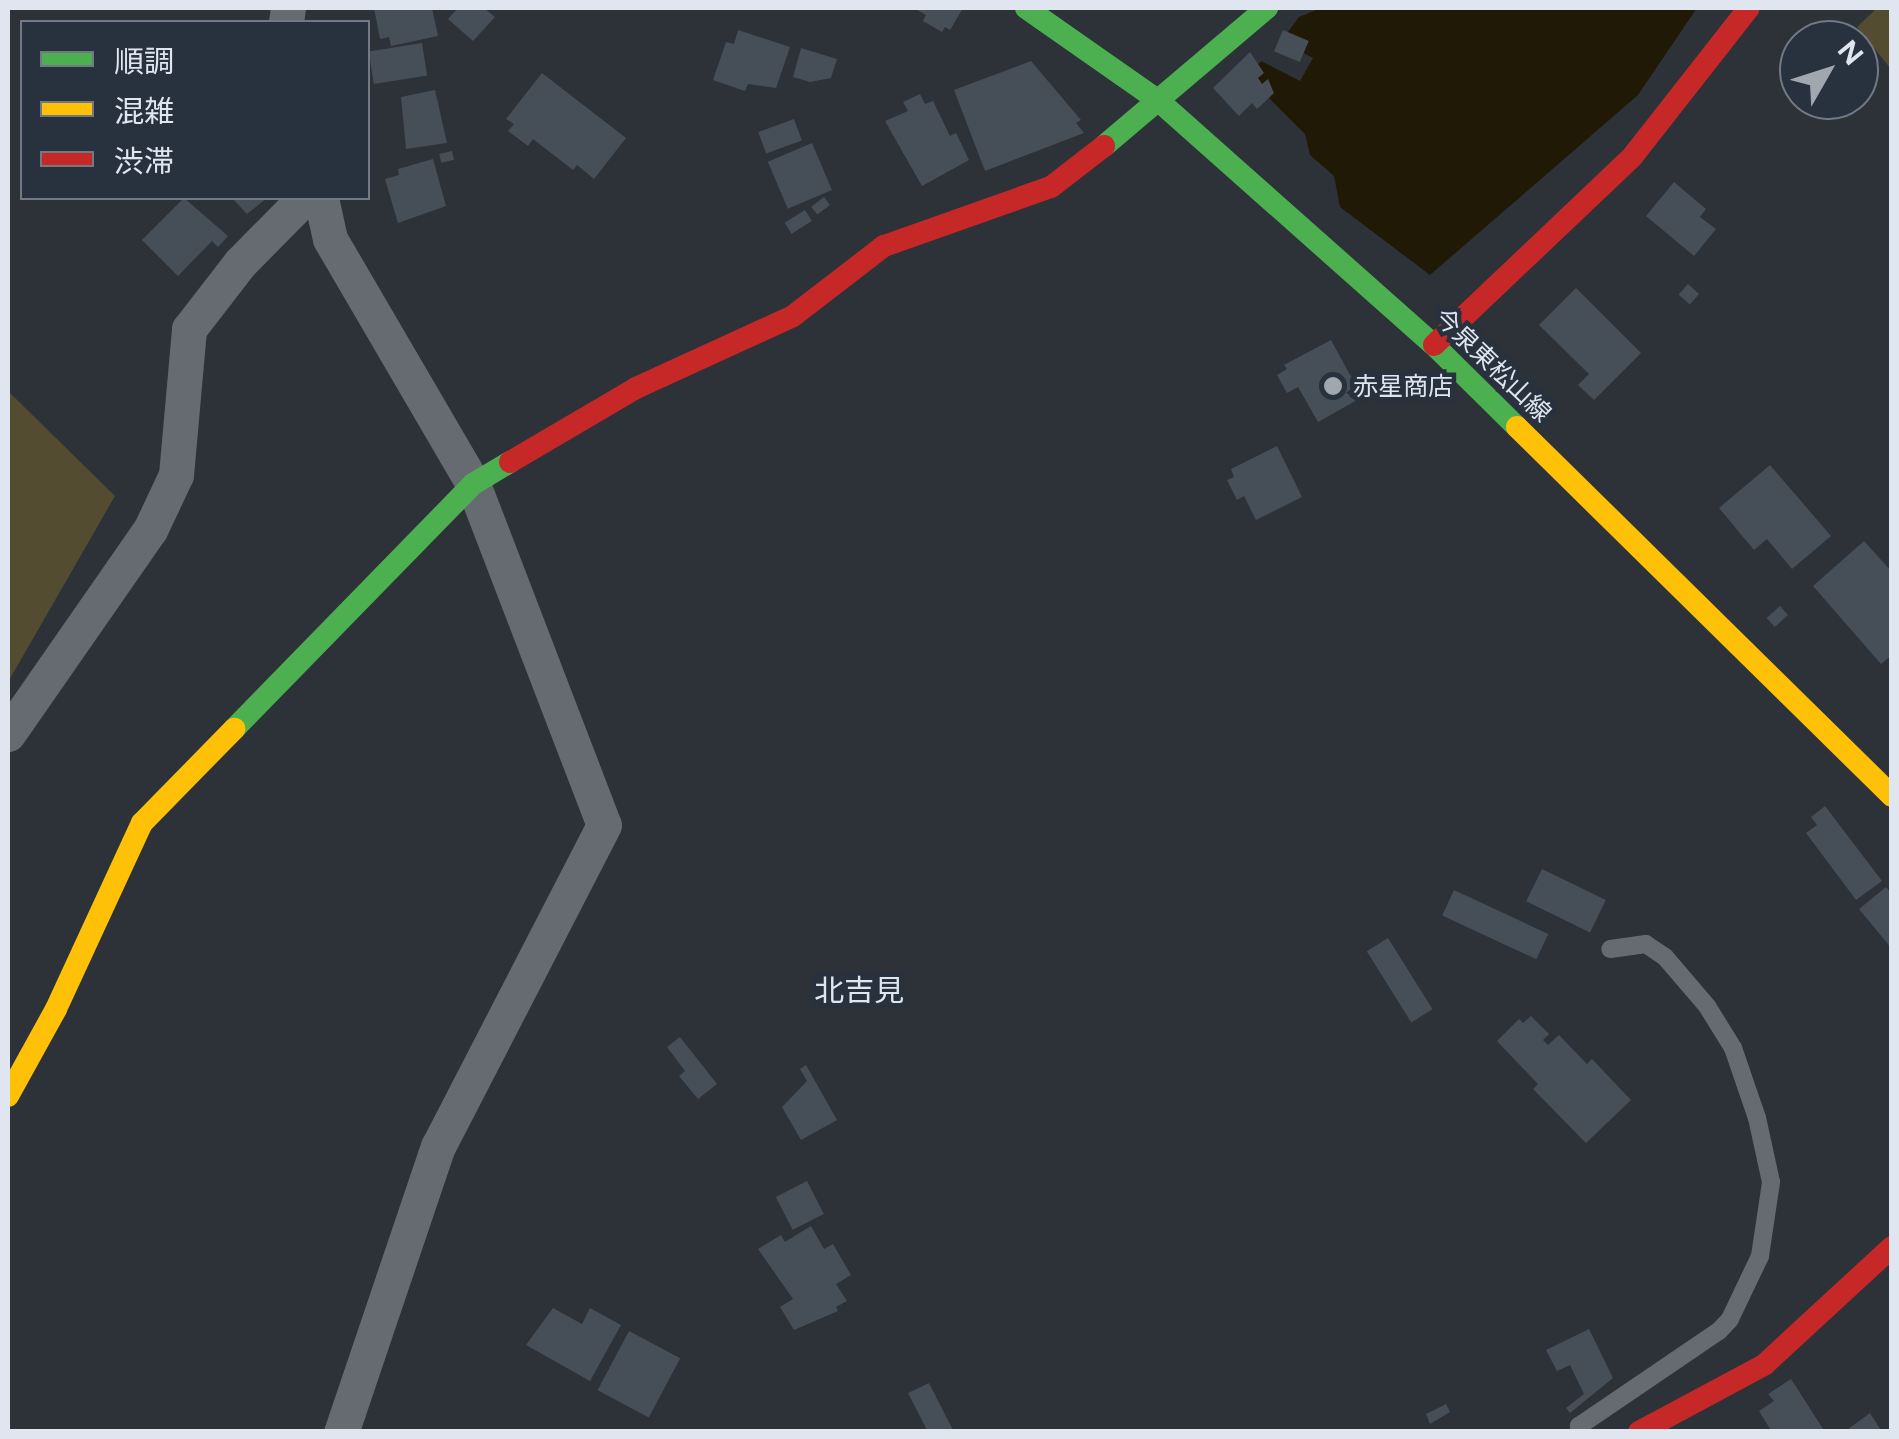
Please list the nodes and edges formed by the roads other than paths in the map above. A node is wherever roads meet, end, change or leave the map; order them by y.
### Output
1 (1026, 8) edge
2 (1268, 8) edge
3 (1749, 8) edge
4 (1160, 102) junction
5 (302, 200) edge
6 (321, 200) edge
7 (1434, 345) junction
8 (473, 484) junction
9 (8, 734) edge
10 (1892, 796) edge
11 (1610, 949) dead end
12 (8, 1096) edge
13 (1892, 1247) edge
14 (341, 1432) edge
15 (1582, 1432) edge
16 (1638, 1432) edge

1 - 4 street, 今泉東松山線
2 - 4 street
3 - 7 street
4 - 7 street, 今泉東松山線
4 - 8 street
5 - 9 street
6 - 8 street
7 - 10 street, 今泉東松山線
8 - 12 street
8 - 14 street
11 - 15 lane
13 - 16 street

